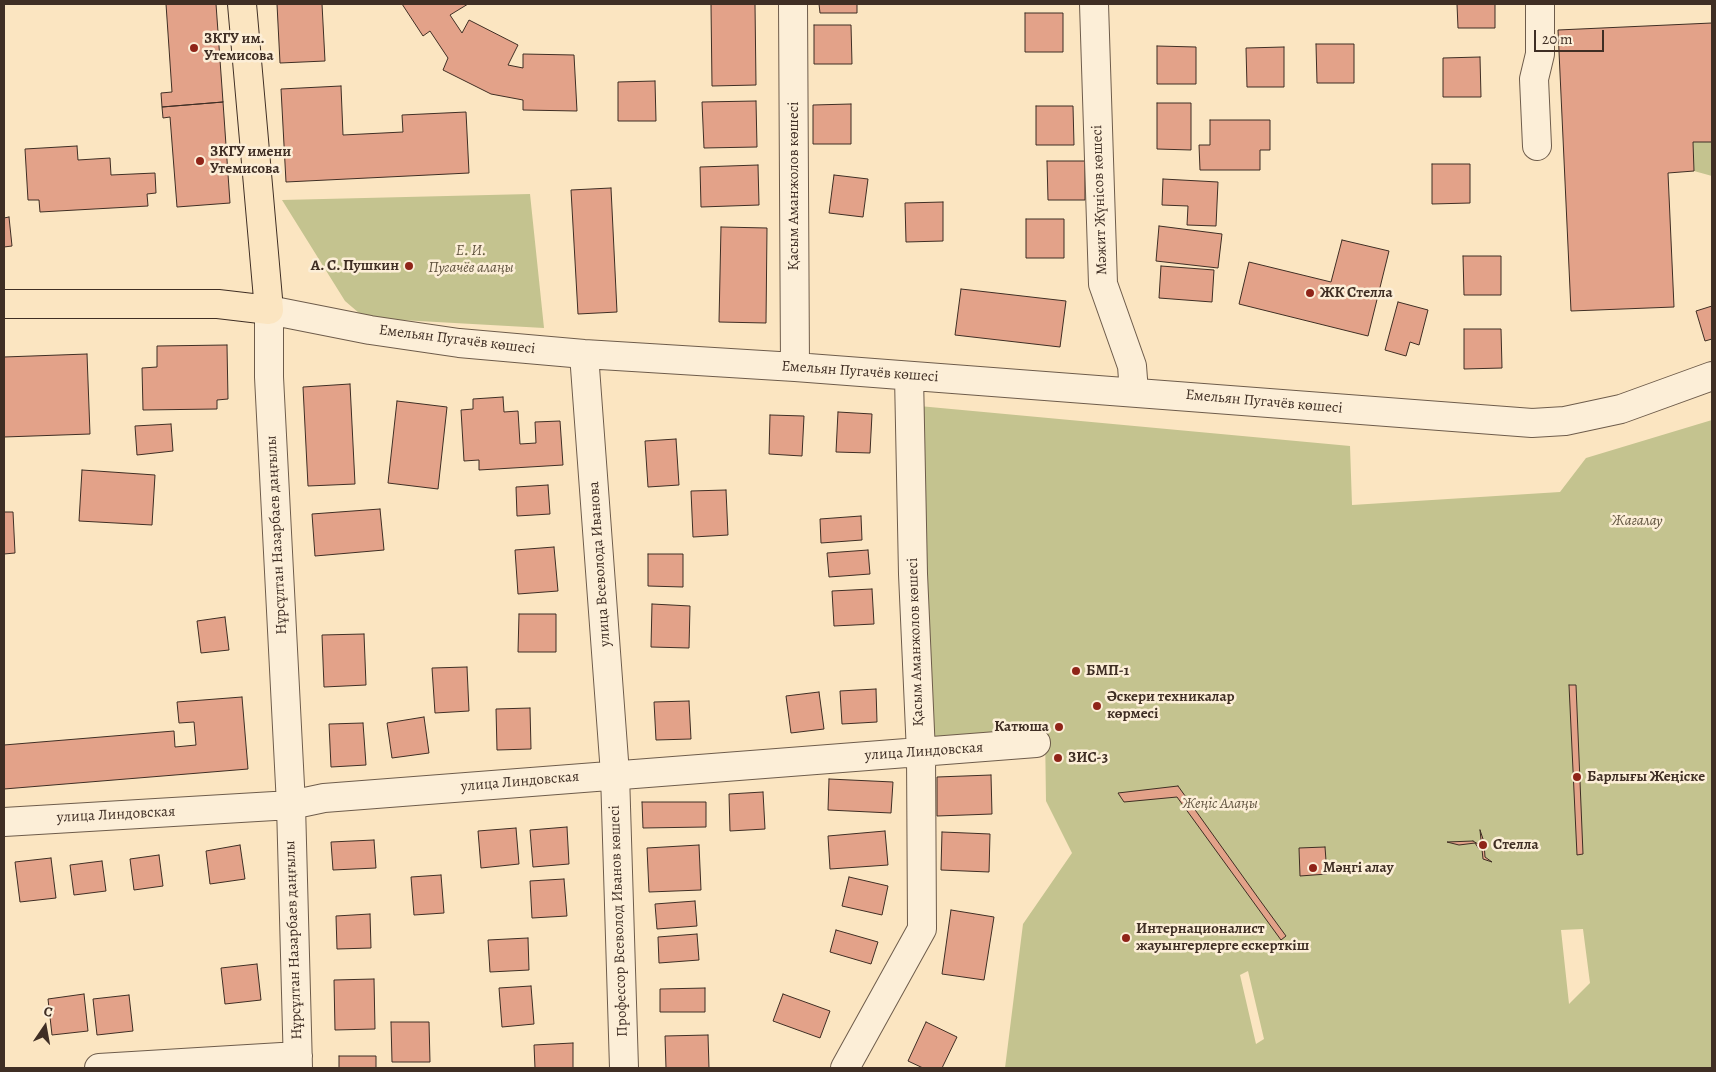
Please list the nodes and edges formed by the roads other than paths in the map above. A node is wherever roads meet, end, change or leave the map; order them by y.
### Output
1 (242, 4) edge
2 (792, 4) edge
3 (1094, 4) edge
4 (1540, 4) edge
5 (1536, 146) dead end
6 (4, 304) edge
7 (269, 310) junction
8 (584, 354) junction
9 (795, 367) junction
10 (909, 376) junction
11 (1712, 376) edge
12 (1134, 392) junction
13 (1036, 743) dead end
14 (921, 753) junction
15 (615, 774) junction
16 (290, 805) junction
17 (4, 822) edge
18 (298, 1062) edge
19 (99, 1068) edge
20 (624, 1068) edge
21 (845, 1068) edge

1 - 7 main road, Нұрсұлтан Назарбаев даңғылы
2 - 9 street, Қасым Аманжолов көшесі
3 - 12 street, Мәжит Жүнісов көшесі
4 - 5 street
6 - 7 main road, Емельян Пугачёв көшесі
7 - 8 street, Емельян Пугачёв көшесі
7 - 16 street, Нұрсұлтан Назарбаев даңғылы
8 - 9 street, Емельян Пугачёв көшесі
8 - 15 street, улица Всеволода Иванова
9 - 10 street, Емельян Пугачёв көшесі
10 - 12 street, Емельян Пугачёв көшесі
10 - 14 street, Қасым Аманжолов көшесі
11 - 12 street, Емельян Пугачёв көшесі
13 - 14 street, улица Линдовская
14 - 15 street, улица Линдовская
14 - 21 street, Қасым Аманжолов көшесі
15 - 16 street, улица Линдовская
15 - 20 street, Профессор Всеволод Иванов көшесі
16 - 17 street, улица Линдовская
16 - 18 street, Нұрсұлтан Назарбаев даңғылы
18 - 19 street

